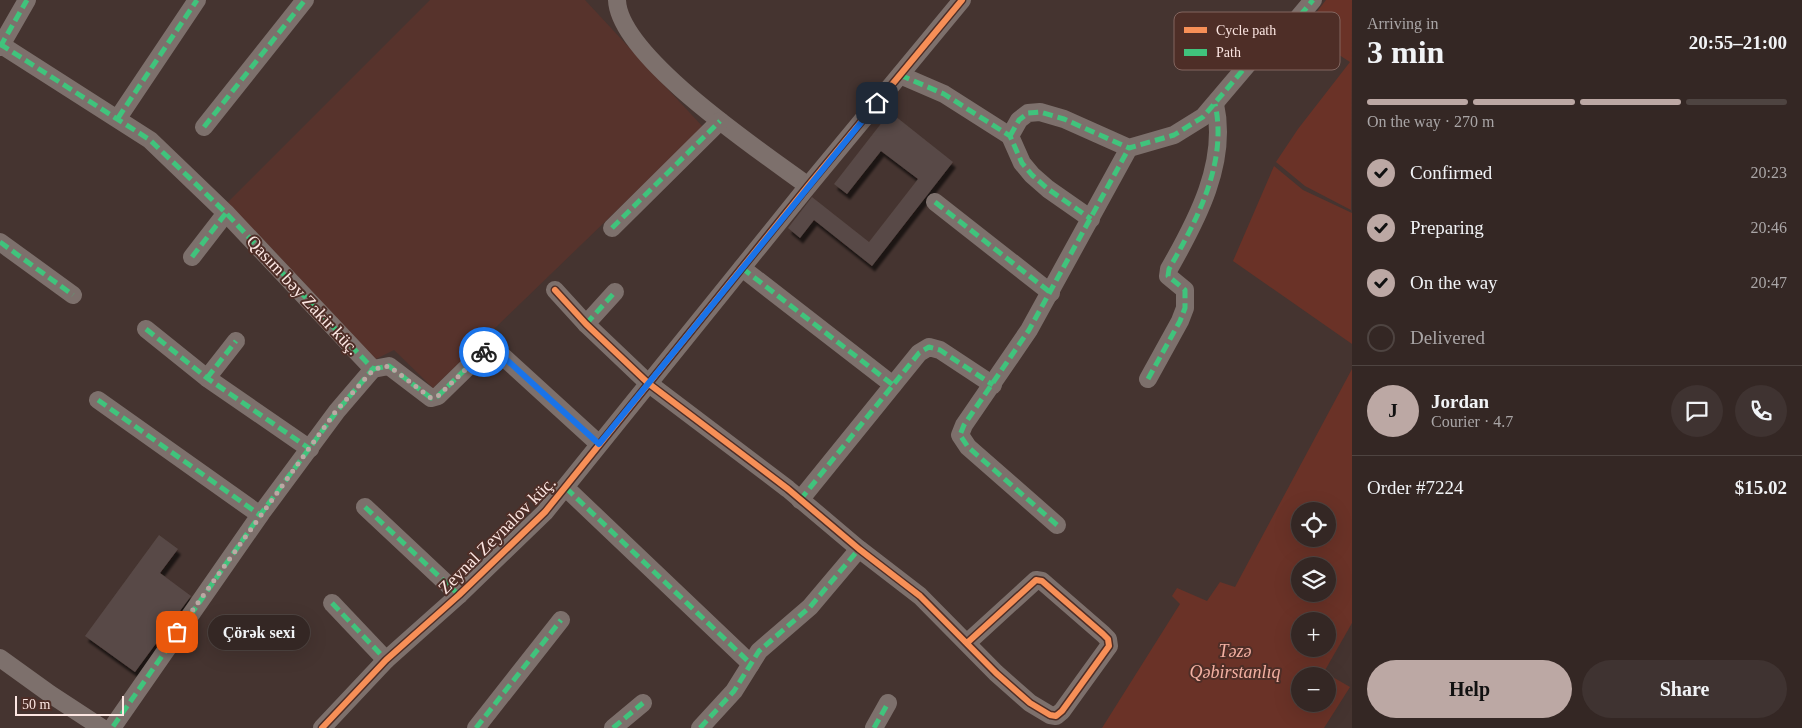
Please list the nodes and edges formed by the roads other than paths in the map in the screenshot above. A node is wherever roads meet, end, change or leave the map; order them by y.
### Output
1 (27, 0) edge
2 (196, 0) edge
3 (304, 0) edge
4 (617, 0) edge
5 (962, 0) edge
6 (1313, 0) edge
7 (1303, 12) edge
8 (0, 45) edge
9 (1243, 70) edge
10 (900, 75) junction
11 (1215, 104) junction
12 (118, 118) junction
13 (720, 121) junction
14 (204, 127) dead end
15 (1010, 136) junction
16 (1129, 148) junction
17 (808, 186) junction
18 (935, 202) dead end
19 (226, 214) junction
20 (1091, 220) junction
21 (612, 228) dead end
22 (0, 242) edge
23 (192, 257) dead end
24 (742, 268) junction
25 (556, 290) dead end
26 (615, 292) dead end
27 (1051, 293) junction
28 (73, 295) dead end
29 (586, 324) junction
30 (146, 330) dead end
31 (236, 341) dead end
32 (374, 369) junction
33 (207, 378) junction
34 (1148, 379) dead end
35 (648, 382) junction
36 (893, 385) junction
37 (993, 385) junction
38 (98, 400) dead end
39 (599, 444) junction
40 (310, 449) junction
41 (566, 488) junction
42 (800, 500) junction
43 (366, 507) dead end
44 (260, 515) junction
45 (1057, 525) dead end
46 (858, 549) junction
47 (459, 595) junction
48 (332, 603) dead end
49 (561, 620) dead end
50 (968, 643) junction
51 (0, 658) edge
52 (386, 660) junction
53 (751, 664) junction
54 (643, 703) dead end
55 (888, 703) dead end
56 (102, 728) edge
57 (112, 728) edge
58 (322, 728) edge
59 (476, 728) edge
60 (613, 728) edge
61 (700, 728) edge
62 (874, 728) edge

1 - 8 street
2 - 12 street
3 - 14 street
4 - 13 street
5 - 10 street, Zeynal Zeynalov küç.
6 - 7 street
8 - 12 street, Qasım bəy Zakir küç.
9 - 11 street
10 - 15 street
10 - 17 street, Zeynal Zeynalov küç.
11 - 16 street
11 - 34 street
12 - 19 street, Qasım bəy Zakir küç.
13 - 17 street
13 - 21 street
15 - 16 street
15 - 20 street
16 - 20 street
17 - 24 street, Zeynal Zeynalov küç.
18 - 27 street
19 - 23 street
19 - 32 street, Qasım bəy Zakir küç.
20 - 27 street
22 - 28 street
24 - 35 street, Zeynal Zeynalov küç.
24 - 36 street
25 - 29 street
26 - 29 street
27 - 37 street
29 - 35 street
30 - 33 street
31 - 33 street
32 - 39 street
32 - 40 street, Qasım bəy Zakir küç.
33 - 40 street
35 - 39 street, Zeynal Zeynalov küç.
35 - 42 street
36 - 37 street
36 - 42 street
37 - 45 street
38 - 44 street
39 - 41 street, Zeynal Zeynalov küç.
40 - 44 street, Qasım bəy Zakir küç.
41 - 47 street, Zeynal Zeynalov küç.
41 - 53 street
42 - 46 street
43 - 47 street
44 - 57 street, Qasım bəy Zakir küç.
46 - 50 street
46 - 53 street
47 - 52 street, Zeynal Zeynalov küç.
48 - 52 street
49 - 59 street
50 - 50 street
51 - 56 street
52 - 58 street, Zeynal Zeynalov küç.
53 - 61 street
54 - 60 street
55 - 62 street

